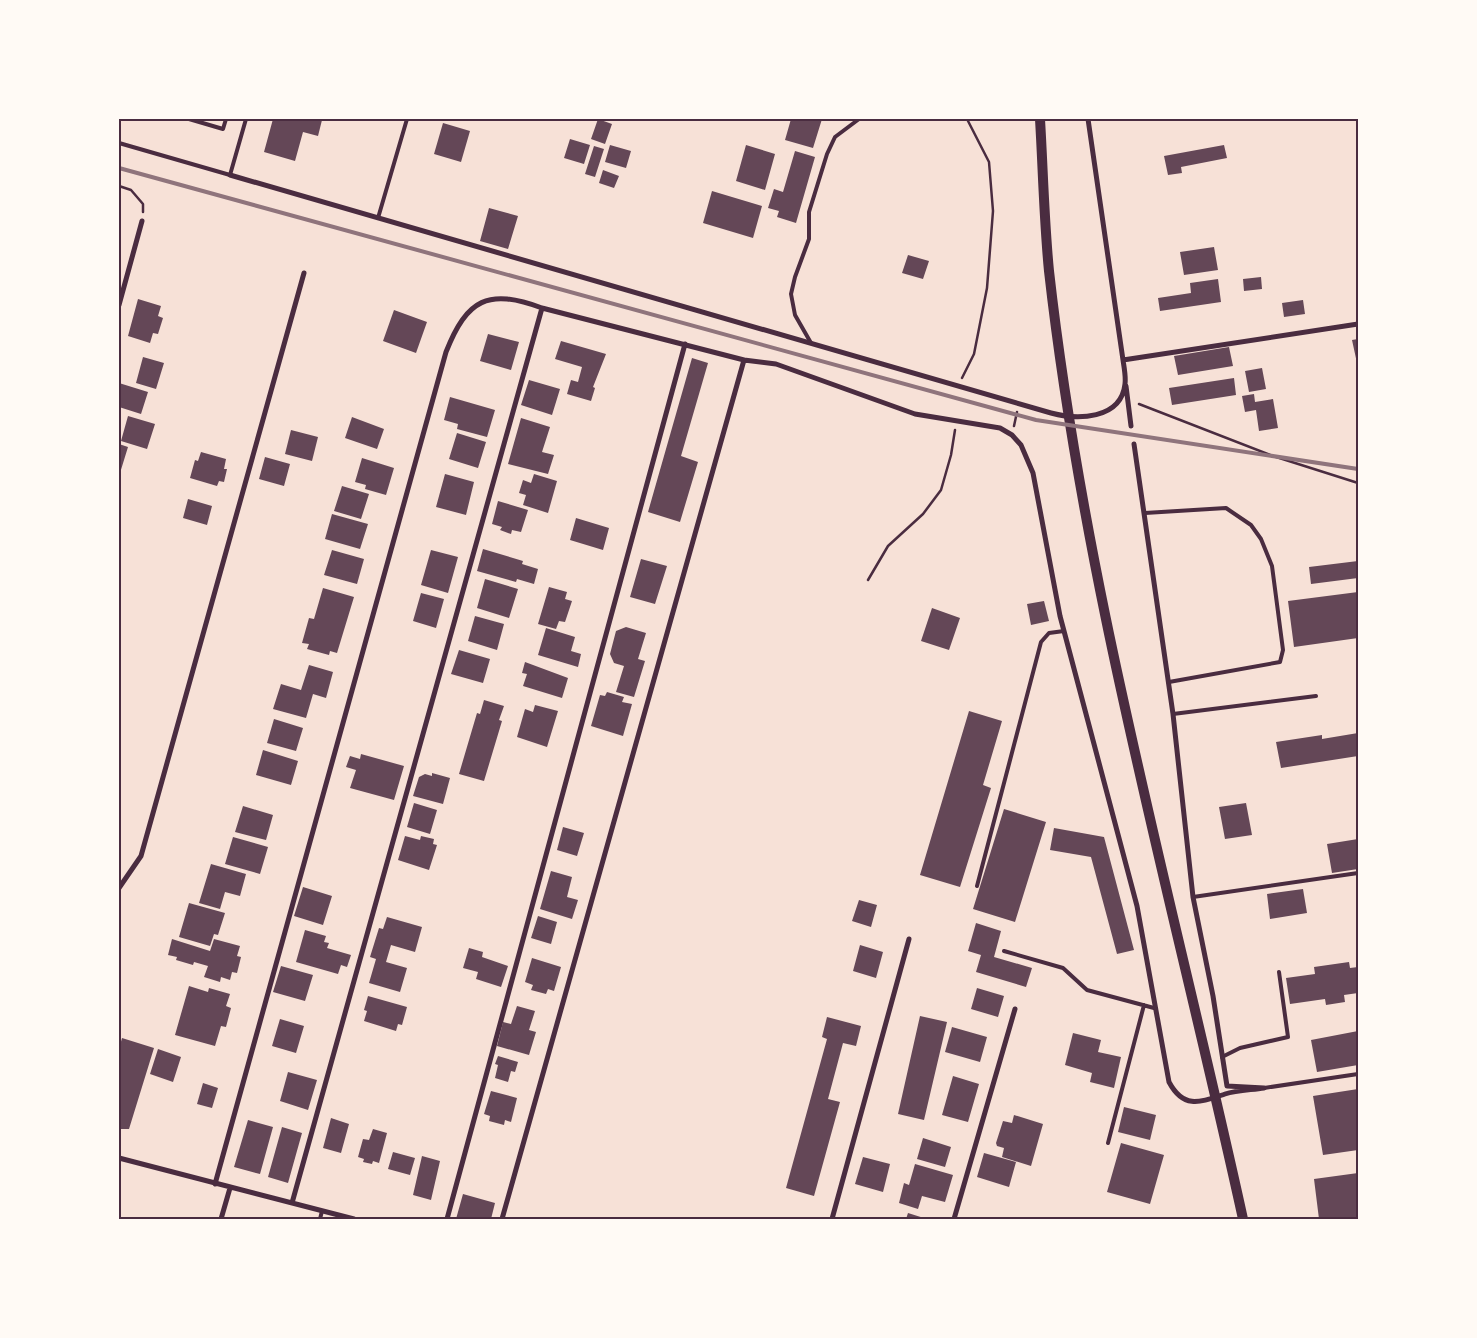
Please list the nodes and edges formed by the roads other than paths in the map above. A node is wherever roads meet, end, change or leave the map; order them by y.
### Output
1 (189, 119) edge
2 (226, 119) edge
3 (246, 119) edge
4 (406, 119) edge
5 (859, 119) edge
6 (1040, 119) edge
7 (1088, 119) edge
8 (119, 142) edge
9 (230, 175) junction
10 (378, 218) junction
11 (142, 221) road end
12 (304, 274) dead end
13 (119, 305) edge
14 (542, 308) junction
15 (1358, 324) edge
16 (811, 343) junction
17 (685, 344) junction
18 (744, 360) junction
19 (1123, 360) junction
20 (1125, 380) junction
21 (1131, 426) dead end
22 (1134, 444) dead end
23 (1145, 513) junction
24 (1064, 631) junction
25 (1169, 682) junction
26 (1316, 696) dead end
27 (1173, 714) junction
28 (1358, 873) edge
29 (977, 886) dead end
30 (119, 888) edge
31 (1192, 897) junction
32 (909, 939) dead end
33 (1004, 951) dead end
34 (1279, 972) dead end
35 (1144, 1005) junction
36 (1154, 1008) junction
37 (1014, 1009) dead end
38 (1222, 1057) junction
39 (1358, 1074) edge
40 (1264, 1088) junction
41 (1216, 1098) junction
42 (1108, 1143) dead end
43 (119, 1158) edge
44 (215, 1184) junction
45 (230, 1188) junction
46 (292, 1203) junction
47 (322, 1211) junction
48 (221, 1219) edge
49 (320, 1219) edge
50 (354, 1219) edge
51 (447, 1219) edge
52 (502, 1219) edge
53 (832, 1219) edge
54 (954, 1219) edge
55 (1242, 1219) edge

1 - 2 lane
3 - 9 lane
4 - 10 lane
5 - 16 lane
6 - 41 main road
7 - 19 street
8 - 9 lane
9 - 10 street
10 - 16 street
11 - 13 street
12 - 30 street
14 - 17 street
14 - 44 street
14 - 46 street
15 - 19 street
16 - 20 street
17 - 18 street
17 - 51 street
18 - 24 street
18 - 52 street
19 - 20 street
20 - 21 street
22 - 23 street
23 - 25 street
23 - 25 lane
24 - 29 lane
24 - 36 street
25 - 27 street
26 - 27 lane
27 - 31 street
28 - 31 lane
31 - 38 street
32 - 53 street
33 - 35 lane
34 - 38 lane
35 - 36 lane
35 - 42 lane
36 - 41 street
37 - 54 street
38 - 40 street
39 - 40 lane
40 - 41 street
41 - 55 main road
43 - 44 street
44 - 45 street
45 - 46 street
45 - 48 street
46 - 47 street
47 - 49 lane
47 - 50 street

